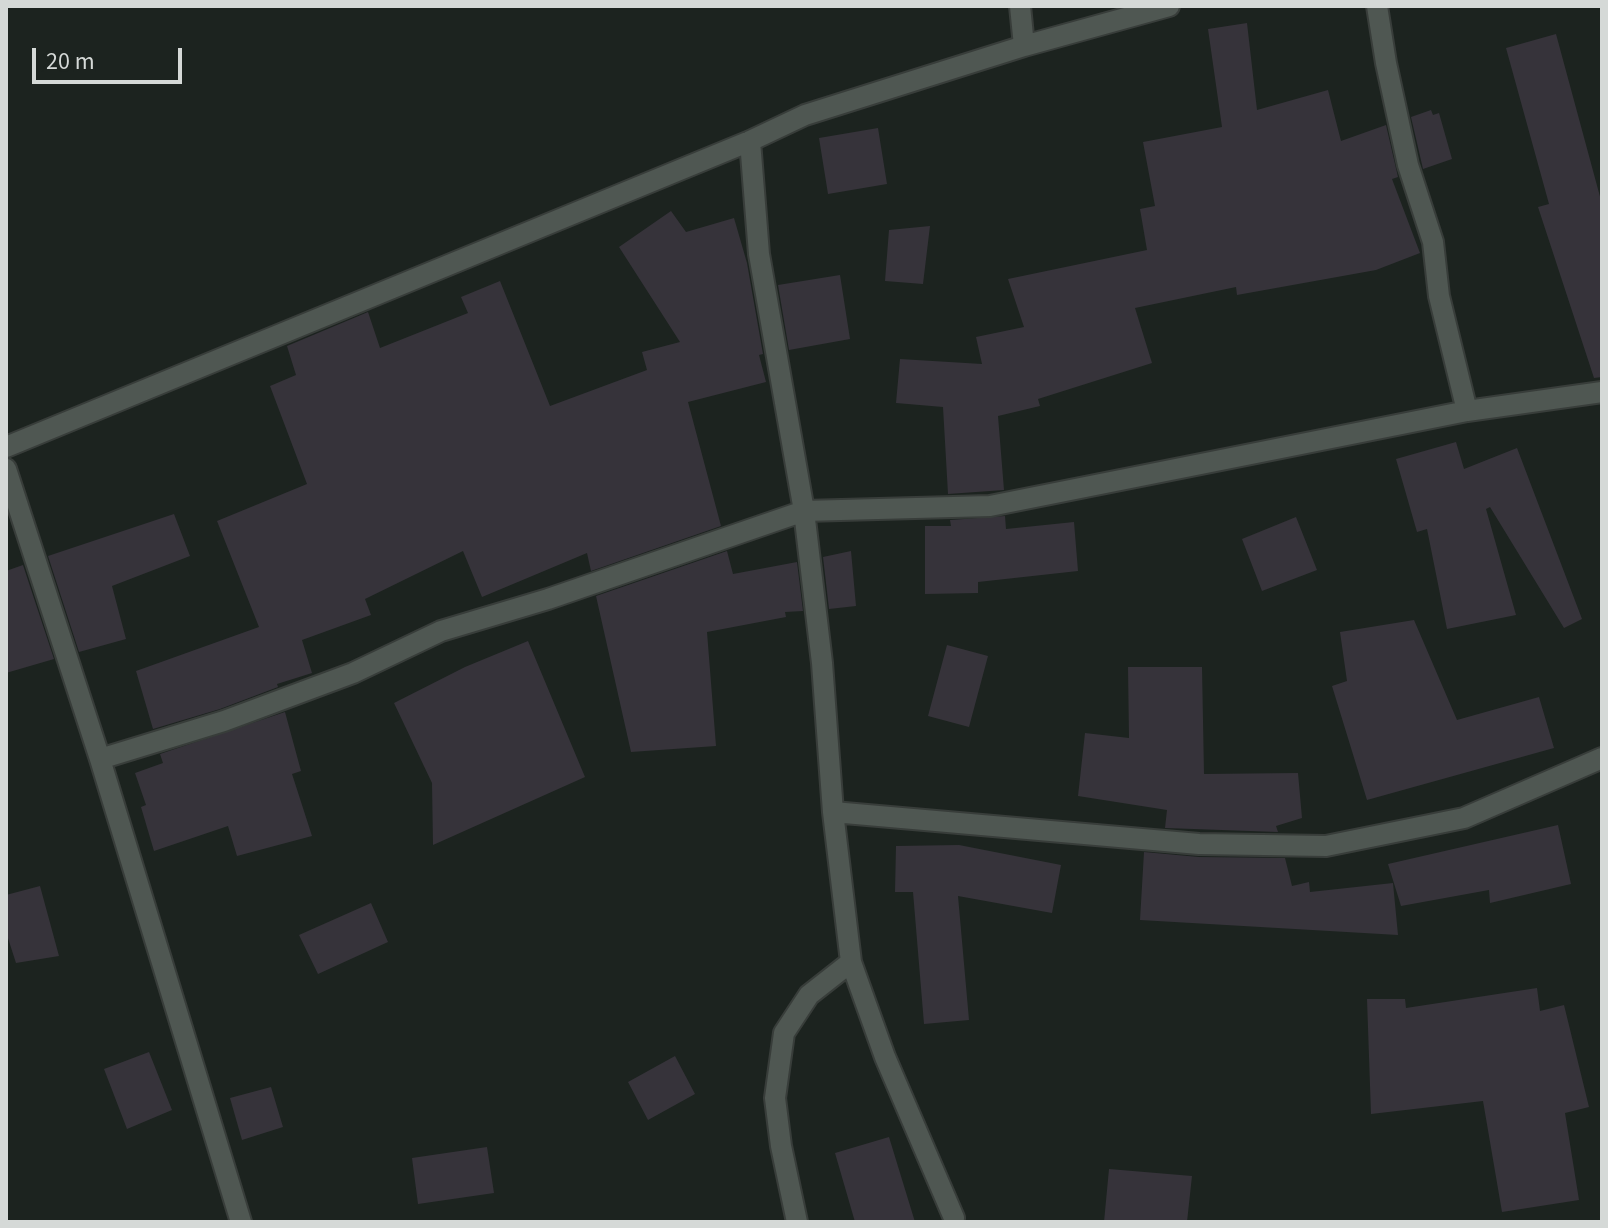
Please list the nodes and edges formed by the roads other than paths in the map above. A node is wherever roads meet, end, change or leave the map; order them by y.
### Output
1 (1020, 6) edge
2 (1169, 6) edge
3 (1377, 6) edge
4 (1024, 46) junction
5 (750, 141) junction
6 (1602, 392) edge
7 (1467, 411) junction
8 (6, 447) edge
9 (6, 469) edge
10 (804, 511) junction
11 (1602, 758) edge
12 (100, 759) junction
13 (833, 812) junction
14 (851, 962) junction
15 (954, 1218) dead end
16 (241, 1222) edge
17 (797, 1222) edge

1 - 4 street
2 - 4 street
3 - 7 street
4 - 5 street
5 - 8 street
5 - 10 street
6 - 7 street
7 - 10 street
9 - 12 street
10 - 12 street
10 - 13 street
11 - 13 street
12 - 16 street
13 - 14 street
14 - 15 street
14 - 17 street

